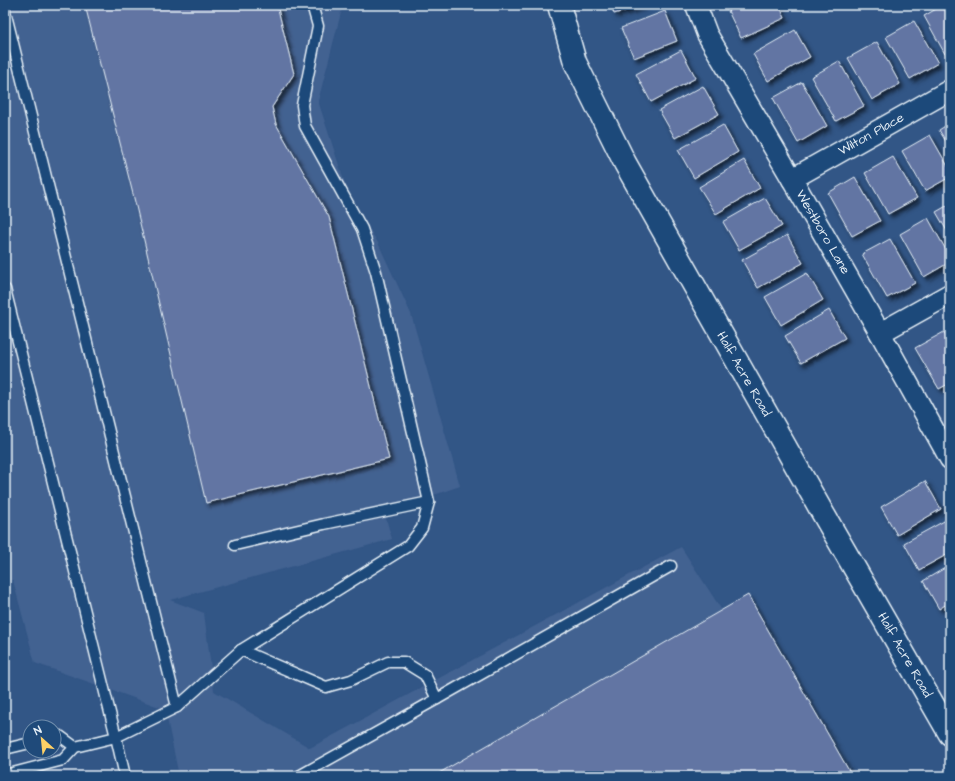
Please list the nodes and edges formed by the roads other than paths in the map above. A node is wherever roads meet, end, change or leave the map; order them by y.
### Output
1 (312, 5) edge
2 (559, 5) edge
3 (696, 5) edge
4 (5, 11) edge
5 (950, 90) edge
6 (792, 179) junction
7 (5, 289) edge
8 (950, 294) edge
9 (880, 333) junction
10 (950, 459) edge
11 (429, 502) junction
12 (235, 545) dead end
13 (671, 566) dead end
14 (241, 650) junction
15 (437, 699) junction
16 (177, 707) junction
17 (950, 734) edge
18 (62, 737) edge
19 (116, 737) junction
20 (22, 745) edge
21 (75, 747) junction
22 (5, 749) edge
23 (5, 775) edge
24 (125, 776) edge
25 (299, 776) edge

1 - 11 lane
2 - 17 street, Half Acre Road
3 - 6 street, Westboro Lane
4 - 16 lane
5 - 6 street, Wilton Place
6 - 9 street, Westboro Lane
7 - 19 lane
8 - 9 street
9 - 10 street, Westboro Lane
11 - 12 lane
11 - 14 lane
13 - 15 lane
14 - 15 lane
14 - 16 lane
15 - 25 lane
16 - 19 lane
18 - 21 lane
19 - 21 lane
19 - 24 lane
20 - 22 lane
21 - 23 lane

